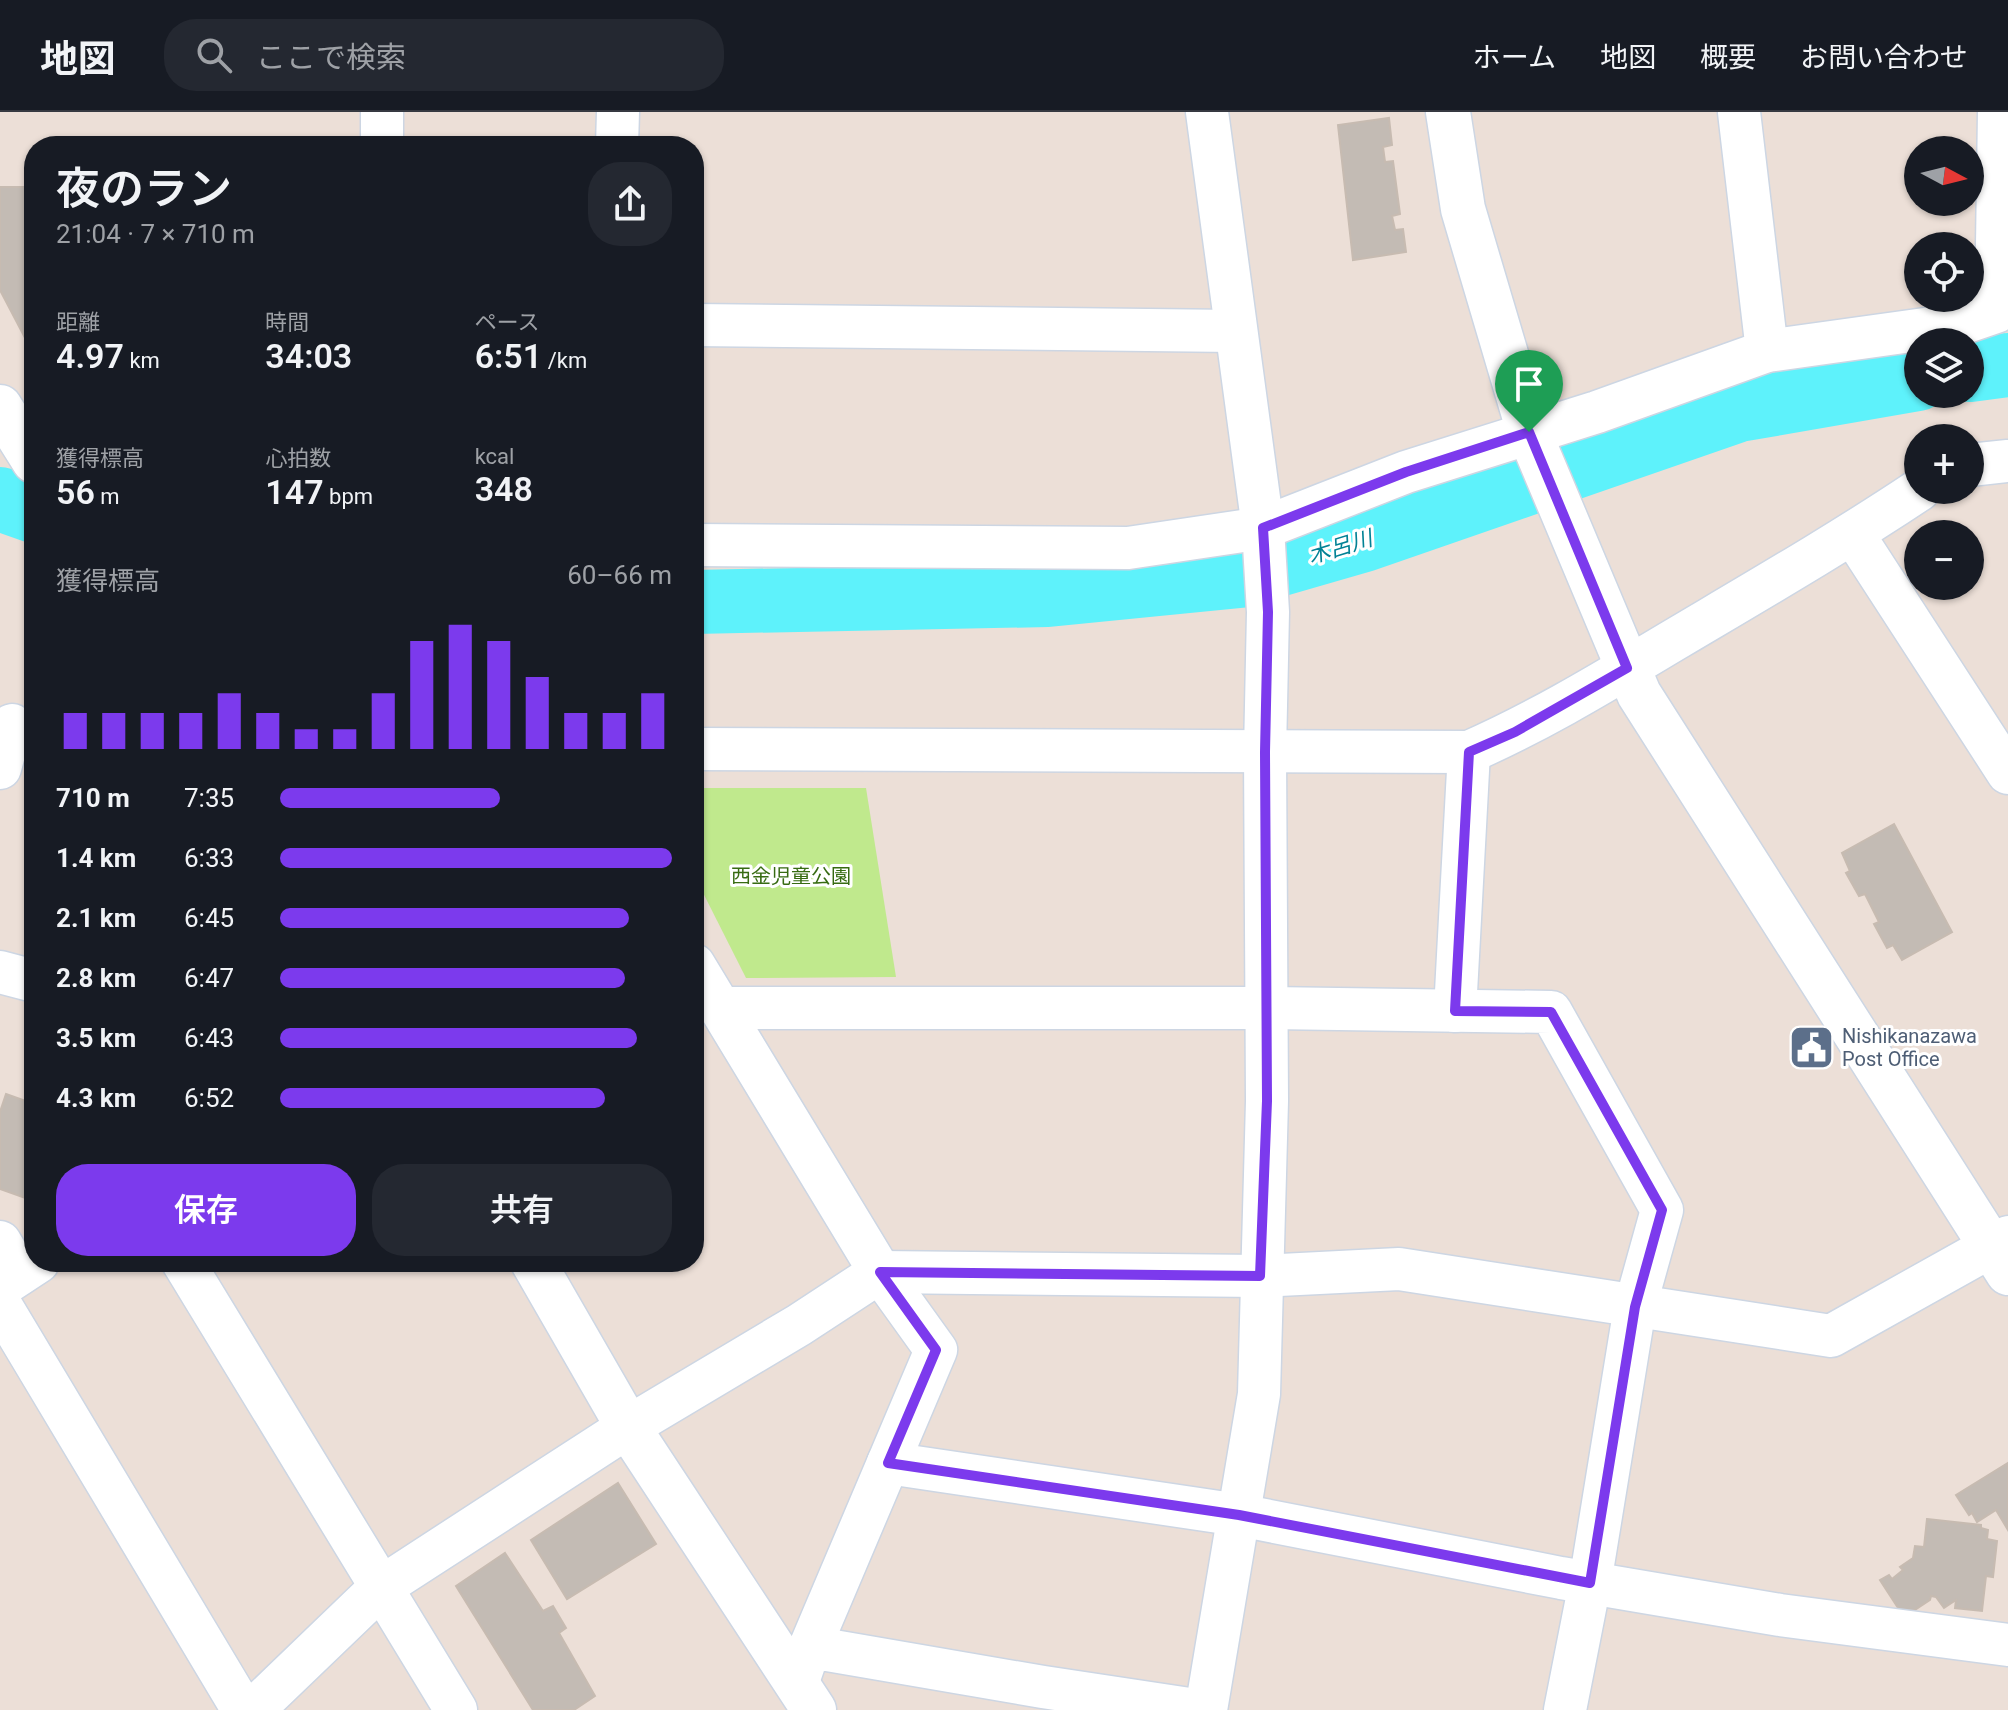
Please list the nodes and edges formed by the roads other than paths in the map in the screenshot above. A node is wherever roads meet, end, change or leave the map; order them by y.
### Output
1 (382, 112) edge
2 (618, 112) edge
3 (1207, 112) edge
4 (1448, 112) edge
5 (1739, 112) edge
6 (1999, 112) edge
7 (382, 136) edge
8 (617, 136) edge
9 (2002, 178) edge
10 (704, 325) edge
11 (1235, 331) junction
12 (1767, 351) junction
13 (0, 407) edge
14 (1532, 442) junction
15 (24, 445) edge
16 (2008, 461) edge
17 (1984, 464) edge
18 (1904, 500) edge
19 (1853, 534) junction
20 (1263, 536) junction
21 (704, 545) edge
22 (1627, 668) junction
23 (15, 727) edge
24 (704, 749) edge
25 (1265, 752) junction
26 (1469, 752) junction
27 (2005, 763) edge
28 (0, 768) edge
29 (0, 972) edge
30 (24, 978) edge
31 (704, 982) edge
32 (720, 1008) junction
33 (1266, 1008) junction
34 (1455, 1011) junction
35 (2003, 1252) edge
36 (189, 1272) edge
37 (539, 1272) edge
38 (880, 1272) junction
39 (11, 1274) edge
40 (1260, 1276) junction
41 (1635, 1307) junction
42 (628, 1427) junction
43 (888, 1463) junction
44 (1239, 1515) junction
45 (1590, 1583) junction
46 (380, 1588) junction
47 (2008, 1645) edge
48 (807, 1680) edge
49 (243, 1710) edge
50 (253, 1710) edge
51 (456, 1710) edge
52 (1196, 1710) edge
53 (1206, 1710) edge
54 (1565, 1710) edge

1 - 7 street
2 - 8 street
3 - 11 street
4 - 14 street
5 - 12 street
6 - 9 street
9 - 12 street
10 - 11 street
11 - 20 street
12 - 14 street
13 - 15 street
14 - 20 street
14 - 22 street
16 - 17 street
18 - 19 street
19 - 22 street
19 - 27 street
20 - 21 street
20 - 25 street
22 - 26 street
22 - 35 street
23 - 28 street
24 - 25 street
25 - 26 street
25 - 33 street
26 - 34 street
29 - 30 street
31 - 32 street
32 - 33 street
32 - 38 street
33 - 34 street
33 - 40 street
34 - 41 street
35 - 41 street
36 - 46 street
37 - 42 street
38 - 40 street
38 - 42 street
38 - 43 street
39 - 49 street
40 - 41 street
40 - 44 street
41 - 45 street
42 - 46 street
42 - 48 street
43 - 44 street
43 - 48 street
44 - 45 street
44 - 53 street
45 - 47 street
45 - 54 street
46 - 50 street
46 - 51 street
48 - 52 street

